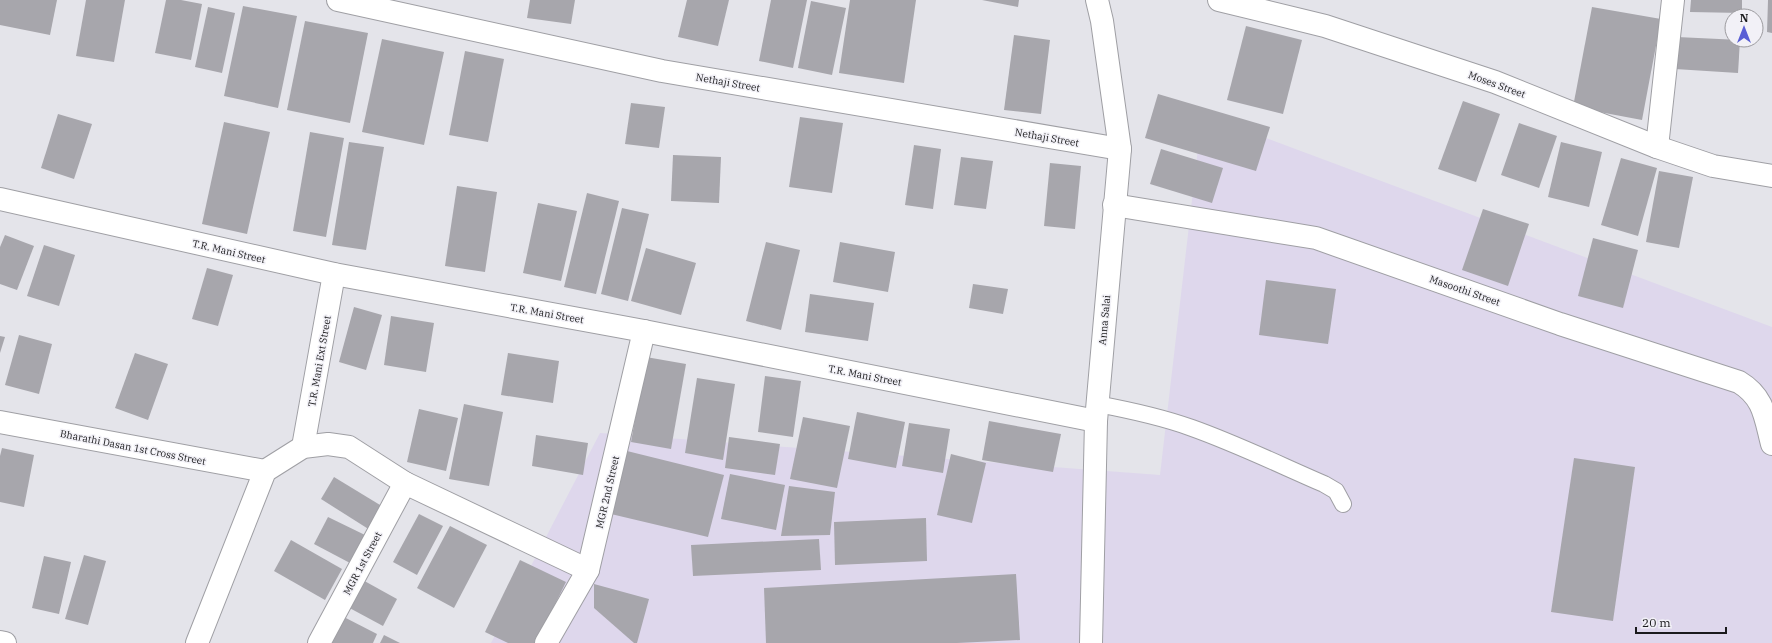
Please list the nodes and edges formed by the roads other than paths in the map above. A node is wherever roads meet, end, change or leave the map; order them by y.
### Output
1 (338, 0) edge
2 (1097, 0) edge
3 (1219, 0) edge
4 (1673, 0) edge
5 (1658, 148) junction
6 (1120, 149) junction
7 (1772, 176) edge
8 (0, 199) edge
9 (1114, 205) junction
10 (334, 274) junction
11 (644, 331) junction
12 (1096, 413) junction
13 (0, 422) edge
14 (1772, 444) edge
15 (304, 447) junction
16 (265, 471) junction
17 (405, 483) junction
18 (1343, 504) dead end
19 (588, 570) junction
20 (0, 642) edge
21 (5, 643) edge
22 (197, 643) edge
23 (319, 643) edge
24 (546, 643) edge
25 (1091, 643) edge

1 - 6 street, Nethaji Street
2 - 6 street, Anna Salai
3 - 5 street, Moses Street
4 - 5 street
5 - 7 street, Moses Street
6 - 9 street, Anna Salai
8 - 10 street, T.R. Mani Street
9 - 12 street, Anna Salai
9 - 14 street, Masoothi Street
10 - 11 street, T.R. Mani Street
10 - 15 street, T.R. Mani Ext Street
11 - 12 street, T.R. Mani Street
11 - 19 street, MGR 2nd Street
12 - 18 lane
12 - 25 street, Anna Salai
13 - 16 street, Bharathi Dasan 1st Cross Street
15 - 16 street
15 - 17 street
16 - 22 street
17 - 19 street
17 - 23 street, MGR 1st Street
19 - 24 street, MGR 2nd Street
20 - 21 street

